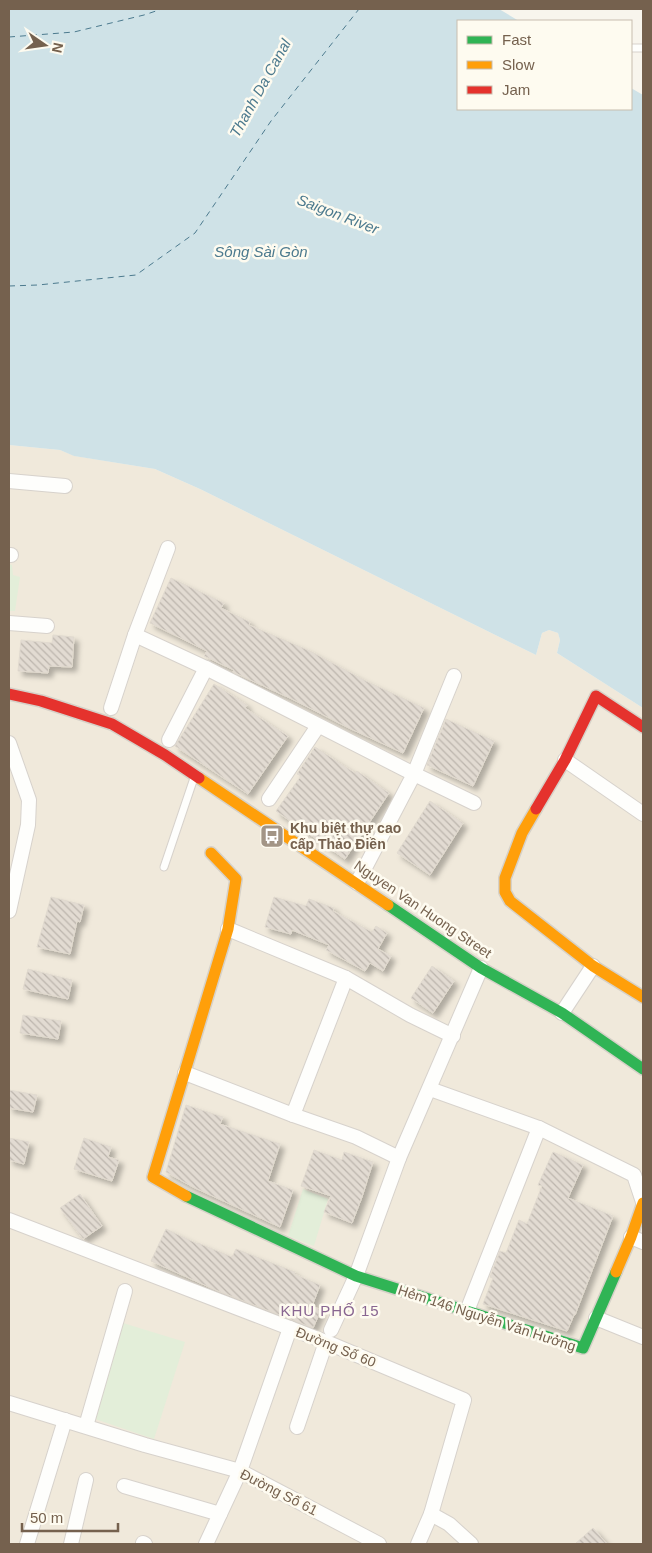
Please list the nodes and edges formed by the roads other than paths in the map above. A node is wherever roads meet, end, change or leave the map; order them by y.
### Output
1 (9, 481) edge
2 (64, 486) dead end
3 (168, 548) dead end
4 (9, 623) edge
5 (47, 626) dead end
6 (135, 634) junction
7 (206, 668) junction
8 (454, 676) dead end
9 (9, 694) edge
10 (111, 708) dead end
11 (318, 726) junction
12 (643, 728) edge
13 (169, 740) dead end
14 (9, 743) edge
15 (565, 760) junction
16 (414, 774) junction
17 (195, 775) junction
18 (269, 800) dead end
19 (474, 803) dead end
20 (643, 814) edge
21 (211, 852) dead end
22 (164, 867) dead end
23 (357, 883) junction
24 (9, 911) edge
25 (228, 929) junction
26 (593, 966) junction
27 (481, 968) junction
28 (346, 978) junction
29 (641, 992) edge
30 (562, 1013) junction
31 (453, 1036) junction
32 (643, 1069) edge
33 (185, 1073) junction
34 (430, 1088) junction
35 (293, 1115) junction
36 (539, 1128) junction
37 (399, 1158) junction
38 (643, 1202) edge
39 (9, 1220) edge
40 (637, 1240) edge
41 (356, 1276) junction
42 (126, 1291) dead end
43 (467, 1311) junction
44 (596, 1318) junction
45 (290, 1328) junction
46 (329, 1336) junction
47 (643, 1336) edge
48 (9, 1403) edge
49 (65, 1420) junction
50 (86, 1426) junction
51 (297, 1427) dead end
52 (240, 1471) junction
53 (86, 1480) dead end
54 (124, 1486) dead end
55 (220, 1514) junction
56 (431, 1514) junction
57 (27, 1544) edge
58 (71, 1544) edge
59 (206, 1544) edge
60 (379, 1544) edge
61 (418, 1544) edge
62 (471, 1544) edge

1 - 2 street
3 - 6 street
4 - 5 street
6 - 7 street
6 - 10 street
7 - 11 street
7 - 13 street
8 - 16 street
9 - 17 street, Nguyen Van Huong Street
11 - 16 street
11 - 18 street
12 - 15 street
14 - 24 street
15 - 20 street
15 - 26 street
16 - 19 street
16 - 23 street
17 - 22 lane
17 - 23 street, Nguyen Van Huong Street
21 - 25 street, Hẻm 146 Nguyễn Văn Hưởng
23 - 27 street, Nguyen Van Huong Street
25 - 28 street
25 - 33 street, Hẻm 146 Nguyễn Văn Hưởng
26 - 29 street
26 - 30 street
27 - 30 street, Nguyen Van Huong Street
27 - 31 street
28 - 31 street
28 - 35 street
30 - 32 street, Nguyen Van Huong Street
31 - 34 street
33 - 35 street
33 - 41 street, Hẻm 146 Nguyễn Văn Hưởng
34 - 36 street, Hẻm 146 Nguyễn Văn Hưởng
34 - 37 street
35 - 37 street
36 - 38 street, Hẻm 146 Nguyễn Văn Hưởng
36 - 43 street
37 - 41 street
38 - 40 street, Hẻm 146 Nguyễn Văn Hưởng
39 - 45 street, Đường Số 60
40 - 44 street, Hẻm 146 Nguyễn Văn Hưởng
41 - 43 street, Hẻm 146 Nguyễn Văn Hưởng
41 - 46 street
42 - 50 street
43 - 44 street, Hẻm 146 Nguyễn Văn Hưởng
44 - 47 street
45 - 46 street, Đường Số 60
45 - 52 street
46 - 51 street
46 - 56 street, Đường Số 60
48 - 49 street, Đường Số 61
49 - 50 street, Đường Số 61
49 - 57 street
50 - 52 street, Đường Số 61
52 - 55 street
52 - 60 street, Đường Số 61
53 - 58 street
54 - 55 street
55 - 59 street
56 - 61 street, Đường Số 60
56 - 62 street

